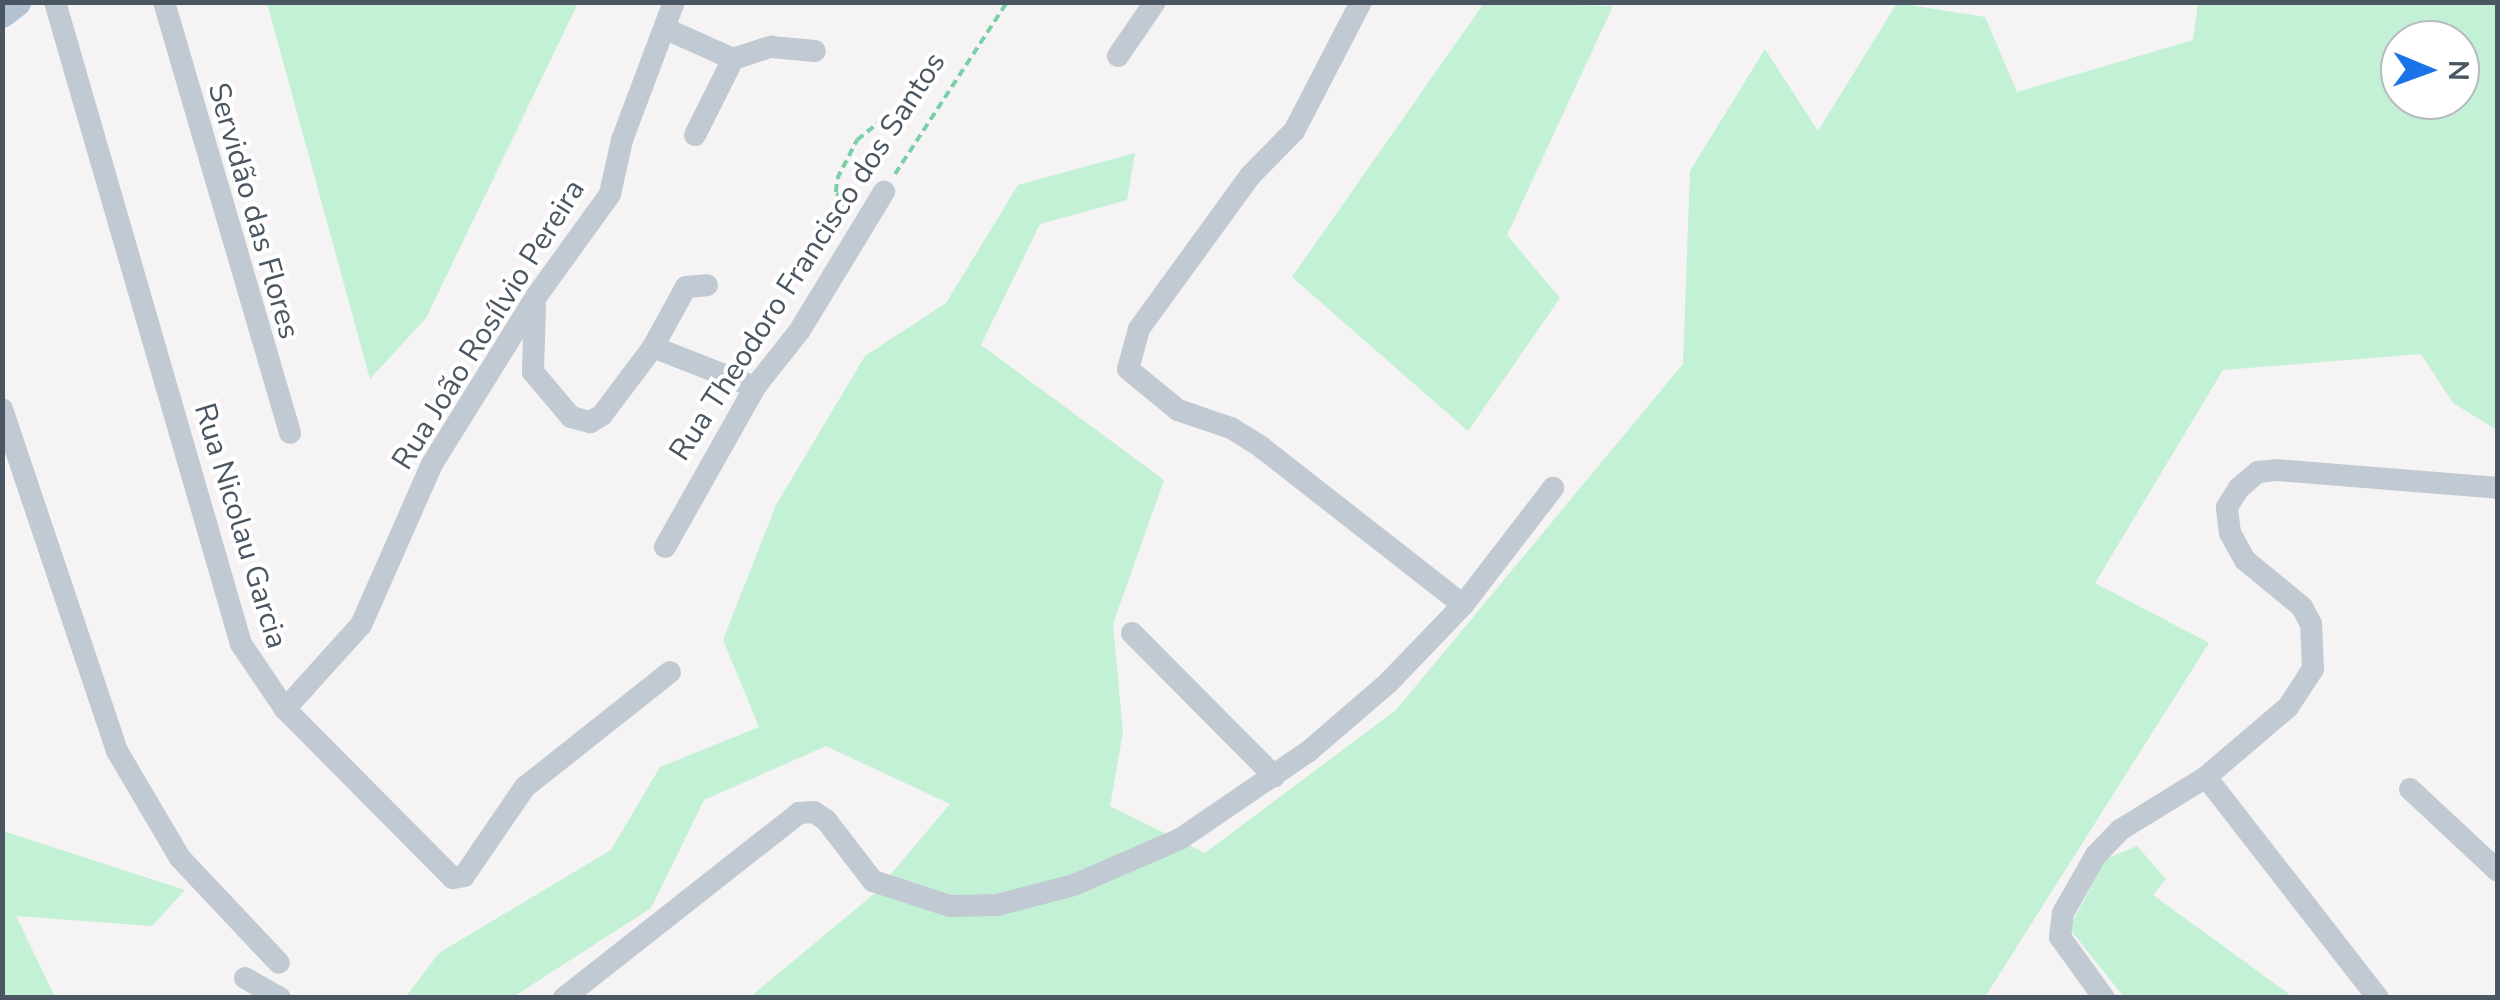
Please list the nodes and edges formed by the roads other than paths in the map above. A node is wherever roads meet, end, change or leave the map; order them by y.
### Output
1 (16, 2) edge
2 (55, 2) edge
3 (164, 2) edge
4 (674, 2) edge
5 (1155, 2) edge
6 (1361, 2) edge
7 (2, 13) edge
8 (666, 28) junction
9 (816, 51) dead end
10 (1118, 56) dead end
11 (733, 60) junction
12 (695, 136) dead end
13 (884, 192) road end
14 (708, 285) dead end
15 (538, 294) junction
16 (653, 347) junction
17 (755, 387) junction
18 (2, 409) edge
19 (290, 433) dead end
20 (1553, 488) dead end
21 (2498, 488) edge
22 (664, 548) dead end
23 (1462, 605) junction
24 (1132, 632) dead end
25 (670, 672) dead end
26 (285, 708) junction
27 (1274, 776) junction
28 (2206, 777) junction
29 (2410, 789) dead end
30 (2498, 871) edge
31 (279, 963) dead end
32 (245, 978) dead end
33 (280, 998) edge
34 (564, 998) edge
35 (2104, 998) edge
36 (2378, 998) edge

1 - 7 main road
2 - 26 street, Rua Nicolau Garcia
3 - 19 street, Servidão das Flores
4 - 8 street, Rua João Rosílvio Pereira
5 - 10 street
6 - 23 street
8 - 11 street
8 - 15 street, Rua João Rosílvio Pereira
9 - 11 street
11 - 12 street
13 - 17 street, Rua Theodoro Francisco dos Santos
14 - 16 street
15 - 16 street
15 - 26 street, Rua João Rosílvio Pereira
16 - 17 street
17 - 22 street, Rua Theodoro Francisco dos Santos
18 - 31 street
20 - 23 street
21 - 28 street
23 - 27 street
24 - 27 street
25 - 26 street, Rua Nicolau Garcia
27 - 34 street
28 - 35 street
28 - 36 street
29 - 30 street
32 - 33 street

